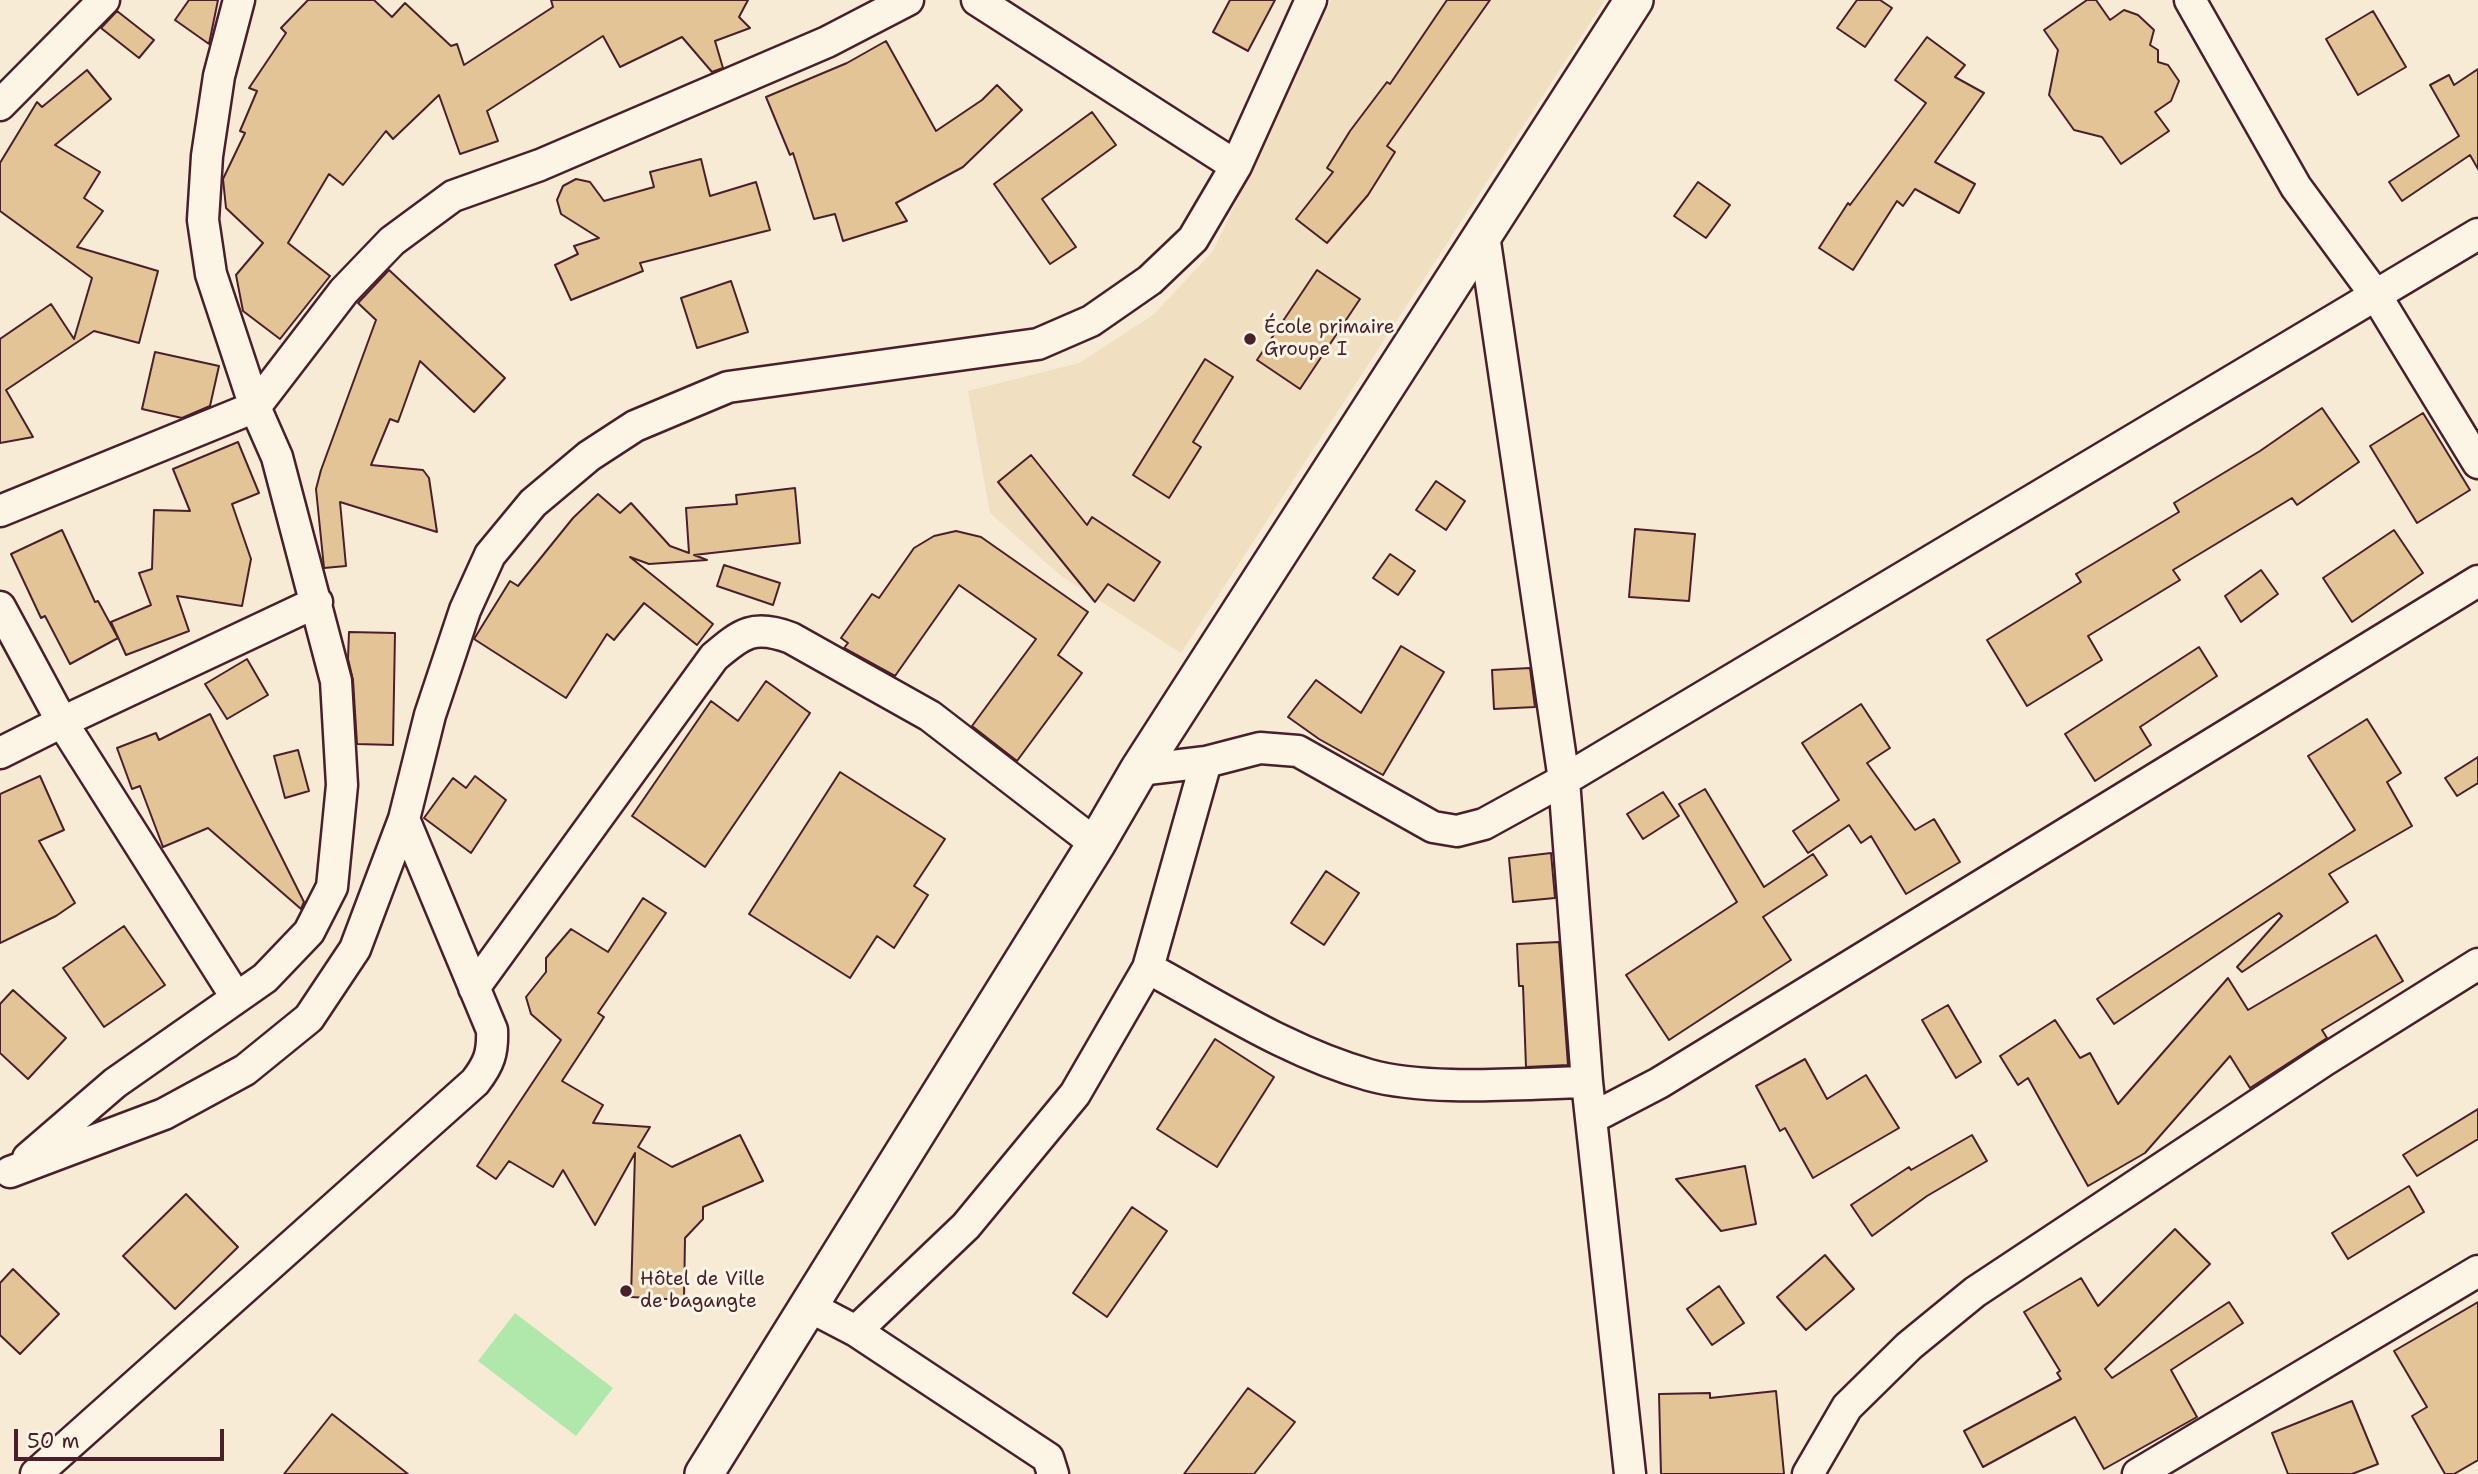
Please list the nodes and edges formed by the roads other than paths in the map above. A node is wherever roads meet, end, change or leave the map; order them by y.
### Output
1 (104, 0) edge
2 (239, 0) edge
3 (908, 0) edge
4 (976, 0) edge
5 (1311, 0) edge
6 (1634, 0) edge
7 (2190, 0) edge
8 (0, 105) edge
9 (1236, 166) junction
10 (2478, 234) edge
11 (1484, 235) junction
12 (2377, 297) junction
13 (254, 407) junction
14 (2478, 463) edge
15 (0, 511) edge
16 (2478, 581) edge
17 (317, 602) junction
18 (0, 607) edge
19 (62, 722) junction
20 (0, 753) edge
21 (1206, 762) junction
22 (1139, 770) junction
23 (1564, 780) junction
24 (404, 819) junction
25 (1096, 844) junction
26 (2478, 964) edge
27 (1148, 968) junction
28 (474, 988) junction
29 (236, 997) junction
30 (1587, 1082) junction
31 (1592, 1118) junction
32 (5, 1176) edge
33 (2478, 1271) edge
34 (810, 1307) junction
35 (856, 1331) junction
36 (36, 1474) edge
37 (704, 1474) edge
38 (1053, 1474) edge
39 (1630, 1474) edge
40 (1808, 1474) edge
41 (2138, 1474) edge

1 - 8 street
2 - 13 street
3 - 13 street
4 - 9 street
5 - 9 street
6 - 11 street
7 - 12 street
9 - 24 street
10 - 12 street
11 - 22 street
11 - 23 street
12 - 14 street
12 - 23 street
13 - 15 street
13 - 17 street
16 - 31 street
17 - 19 street
17 - 29 street
18 - 19 street
19 - 20 street
19 - 29 street
21 - 22 street
21 - 23 street
21 - 27 street
22 - 25 street
23 - 30 street
24 - 28 street
24 - 32 street
25 - 28 street
25 - 34 street
26 - 40 street
27 - 30 street
27 - 35 street
28 - 36 street
29 - 32 street
30 - 31 street
31 - 39 street
33 - 41 street
34 - 35 street
34 - 37 street
35 - 38 street

